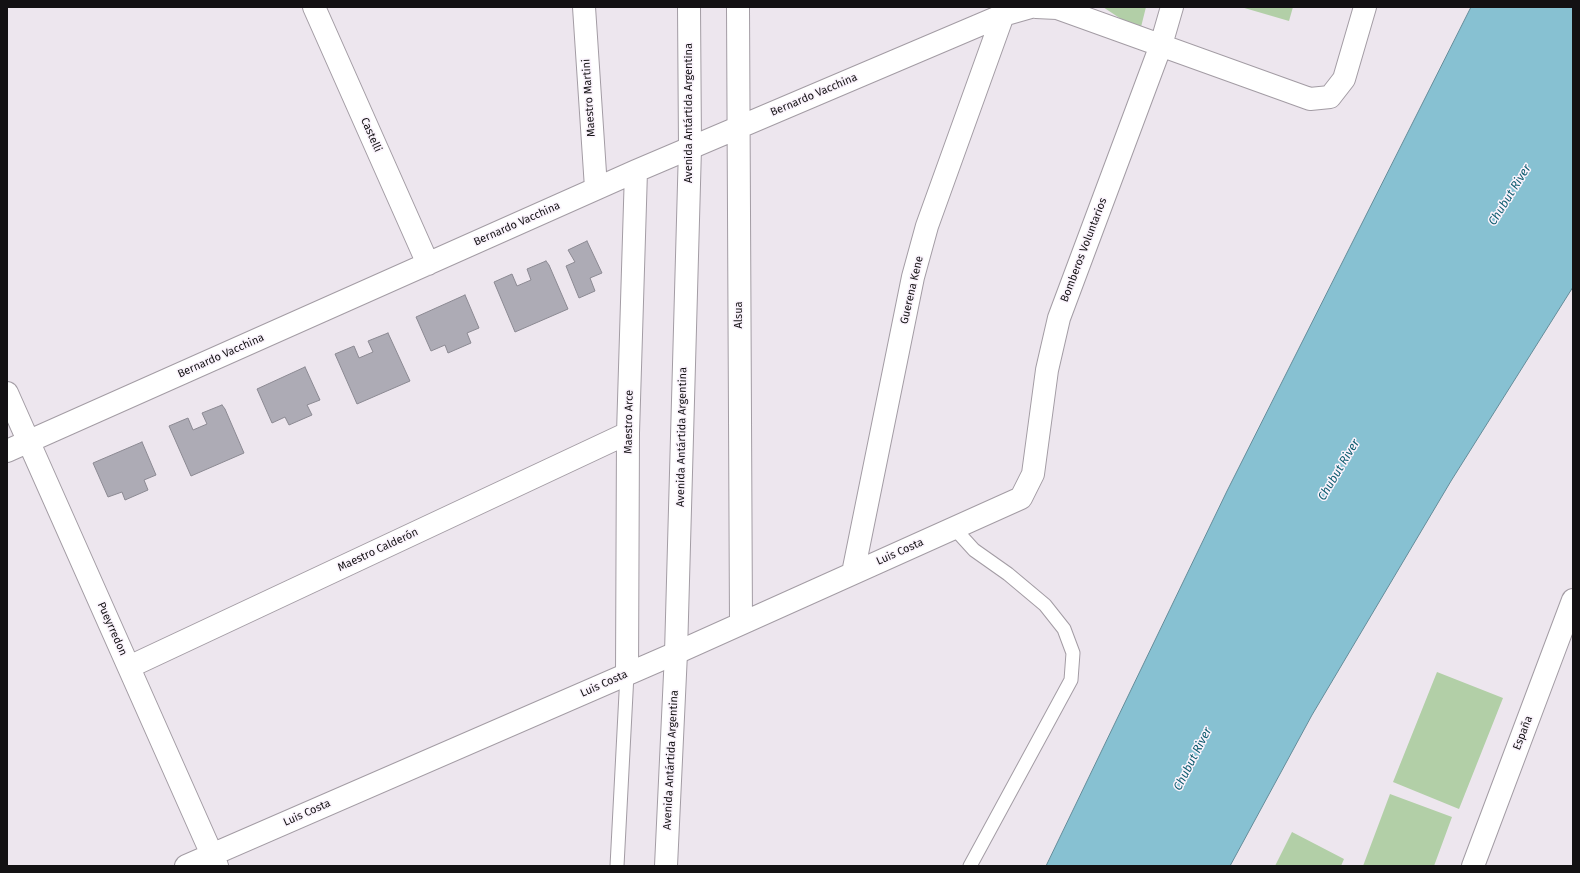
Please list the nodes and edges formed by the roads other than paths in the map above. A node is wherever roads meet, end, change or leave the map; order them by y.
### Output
1 (314, 7) edge
2 (584, 7) edge
3 (689, 7) edge
4 (738, 7) edge
5 (1031, 7) edge
6 (1036, 7) edge
7 (1172, 7) edge
8 (1365, 7) edge
9 (1057, 8) edge
10 (1002, 15) junction
11 (1161, 45) junction
12 (738, 127) junction
13 (690, 148) junction
14 (636, 171) junction
15 (596, 188) junction
16 (428, 264) junction
17 (7, 393) edge
18 (628, 433) junction
19 (28, 441) junction
20 (7, 451) edge
21 (1021, 498) joint
22 (954, 528) junction
23 (853, 573) junction
24 (1573, 600) edge
25 (741, 623) junction
26 (676, 653) junction
27 (128, 667) junction
28 (627, 674) junction
29 (214, 860) edge
30 (186, 866) edge
31 (617, 866) edge
32 (666, 866) edge
33 (970, 866) edge
34 (1473, 866) edge

1 - 16 street, Castelli
2 - 15 street, Maestro Martini
3 - 13 street, Avenida Antártida Argentina
4 - 12 street, Alsua
5 - 10 street, Bernardo Vacchina
6 - 9 street
7 - 11 street, Bomberos Voluntarios
8 - 11 street
9 - 11 street
10 - 12 street, Bernardo Vacchina
10 - 23 street, Guerena Kene
11 - 21 street, Bomberos Voluntarios
12 - 13 street, Bernardo Vacchina
12 - 25 street, Alsua
13 - 14 street, Bernardo Vacchina
13 - 26 street, Avenida Antártida Argentina
14 - 15 street, Bernardo Vacchina
14 - 18 street, Maestro Arce
15 - 16 street, Bernardo Vacchina
16 - 19 street, Bernardo Vacchina
17 - 19 street, Pueyrredon
18 - 27 street, Maestro Calderón
18 - 28 street, Maestro Arce
19 - 20 street, Bernardo Vacchina
19 - 27 street, Pueyrredon
21 - 22 street, Luis Costa
22 - 23 street, Luis Costa
22 - 33 lane
23 - 25 street, Luis Costa
24 - 34 street, España
25 - 26 street, Luis Costa
26 - 28 street, Luis Costa
26 - 32 street, Avenida Antártida Argentina
27 - 29 street, Pueyrredon
28 - 29 street, Luis Costa
28 - 31 lane
29 - 30 street, Luis Costa

